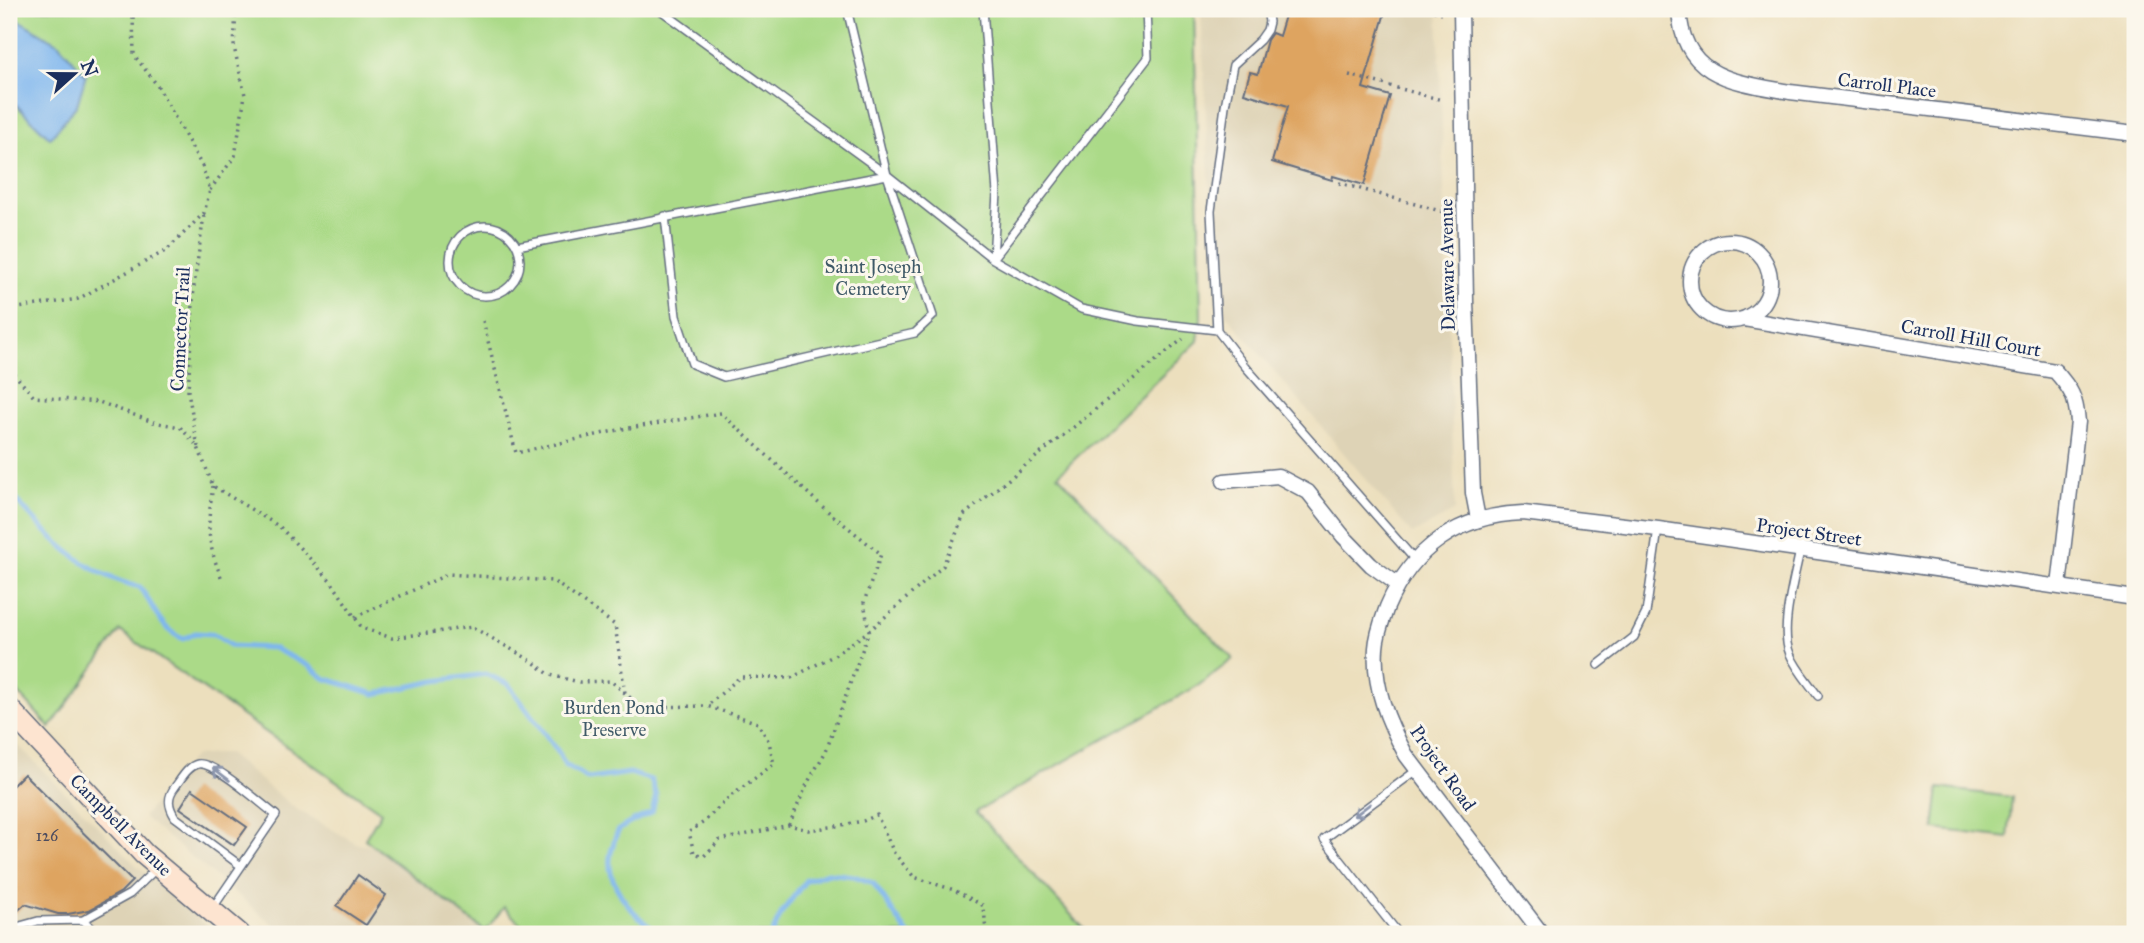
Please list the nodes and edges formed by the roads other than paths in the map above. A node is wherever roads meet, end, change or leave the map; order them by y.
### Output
1 (659, 9) edge
2 (847, 9) edge
3 (983, 9) edge
4 (1146, 9) edge
5 (1266, 9) edge
6 (1461, 9) edge
7 (1679, 9) edge
8 (2135, 134) edge
9 (887, 176) junction
10 (665, 216) junction
11 (517, 246) junction
12 (993, 259) junction
13 (1744, 319) junction
14 (1217, 330) junction
15 (1224, 481) dead end
16 (1478, 519) junction
17 (1658, 529) junction
18 (1800, 550) junction
19 (1415, 560) junction
20 (1397, 584) junction
21 (2059, 586) junction
22 (2135, 598) edge
23 (1598, 665) dead end
24 (1818, 696) dead end
25 (9, 709) edge
26 (1417, 769) junction
27 (159, 866) junction
28 (241, 866) junction
29 (211, 910) junction
30 (83, 920) junction
31 (9, 925) edge
32 (98, 934) edge
33 (239, 934) edge
34 (1399, 934) edge
35 (1542, 934) edge

1 - 9 lane
2 - 9 lane
3 - 12 lane
4 - 12 lane
5 - 14 lane
6 - 16 street, Delaware Avenue
7 - 8 street, Carroll Place
9 - 10 lane
9 - 10 lane
9 - 12 lane
10 - 11 lane
11 - 11 lane
12 - 14 lane
13 - 13 street, Carroll Hill Court
13 - 21 street, Carroll Hill Court
14 - 19 lane
15 - 20 street
16 - 17 street, Project Street
16 - 19 street, Project Road
17 - 18 street, Project Street
17 - 23 lane
18 - 21 street, Project Street
18 - 24 lane
19 - 20 street, Project Road
20 - 26 street, Project Road
21 - 22 street, Project Street
25 - 27 street, Campbell Avenue
26 -> 34 lane
26 - 35 street, Project Road
27 - 29 street, Campbell Avenue
27 - 30 lane
28 -> 28 lane
28 - 29 lane
29 - 33 street, Campbell Avenue
30 - 31 lane
30 - 32 lane

